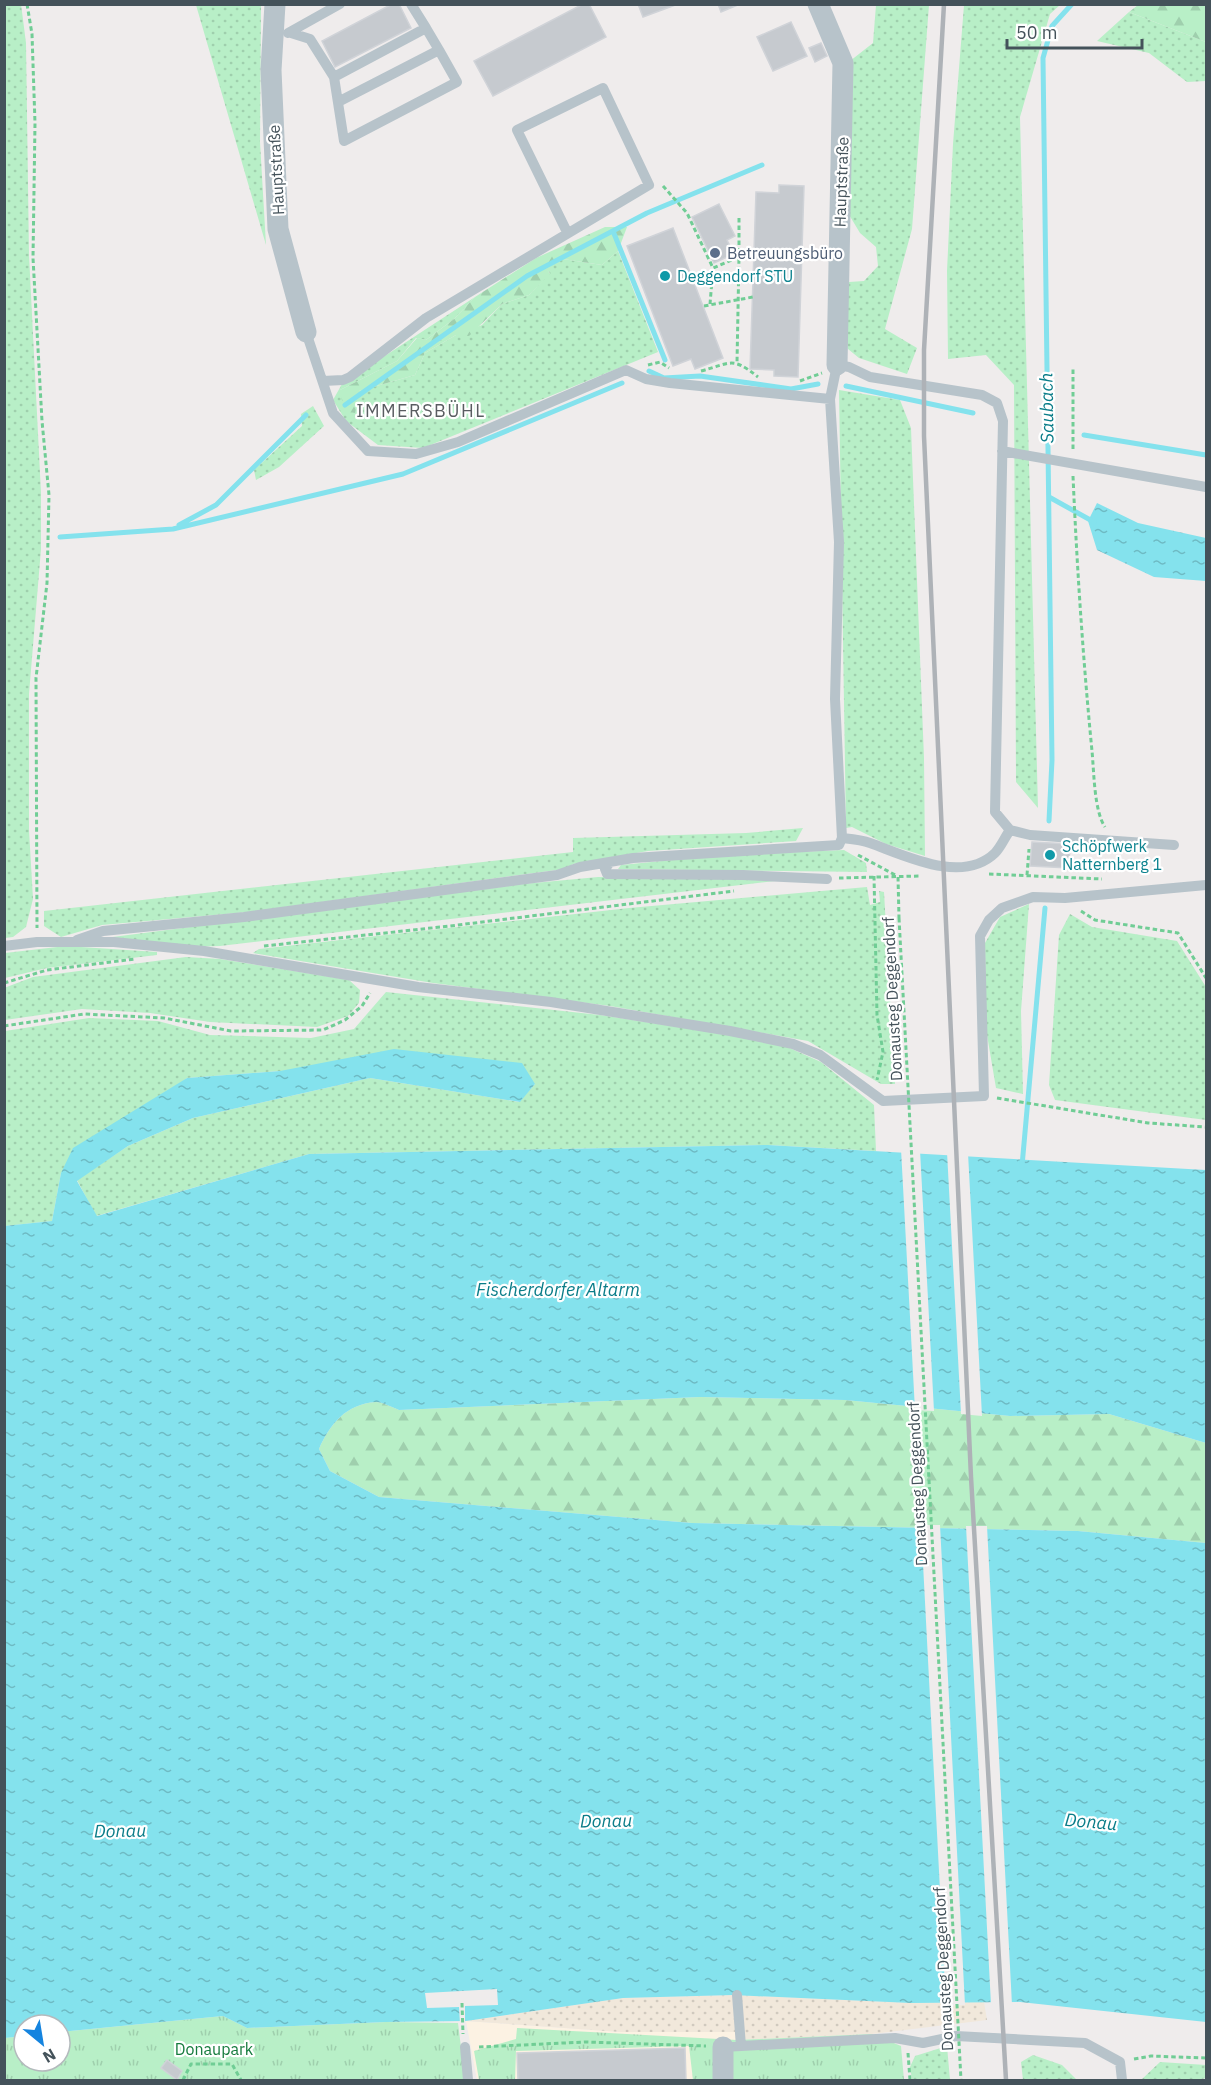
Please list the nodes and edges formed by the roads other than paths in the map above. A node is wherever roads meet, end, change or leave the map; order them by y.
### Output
1 (275, 4) edge
2 (340, 4) edge
3 (411, 4) edge
4 (818, 4) edge
5 (426, 28) junction
6 (283, 34) junction
7 (439, 50) junction
8 (334, 77) junction
9 (338, 102) junction
10 (567, 232) junction
11 (306, 332) joint
12 (837, 365) junction
13 (322, 381) junction
14 (830, 399) junction
15 (1002, 451) junction
16 (1206, 487) edge
17 (1010, 830) junction
18 (842, 838) junction
19 (1174, 845) dead end
20 (610, 862) junction
21 (827, 879) road end
22 (1206, 885) edge
23 (71, 942) junction
24 (4, 946) edge
25 (737, 1995) dead end
26 (732, 2046) junction
27 (465, 2047) road end
28 (468, 2080) edge
29 (723, 2080) edge
30 (1122, 2080) edge

1 - 6 street, Hauptstraße
2 - 6 lane
3 - 5 lane
4 - 12 street, Hauptstraße
5 - 7 lane
5 - 8 lane
6 - 8 lane
6 - 11 street, Hauptstraße
7 - 9 lane
7 - 9 lane
8 - 9 lane
10 - 10 lane
10 - 13 lane
11 - 13 lane
12 - 14 lane
12 - 15 lane
13 - 14 lane
14 - 18 lane
15 - 16 lane
15 - 17 lane
17 - 18 lane
17 - 19 lane
18 - 20 lane
20 - 21 lane
20 - 23 lane
22 - 23 lane
23 - 24 lane
25 - 26 lane
26 - 29 street
26 - 30 lane
27 - 28 lane

